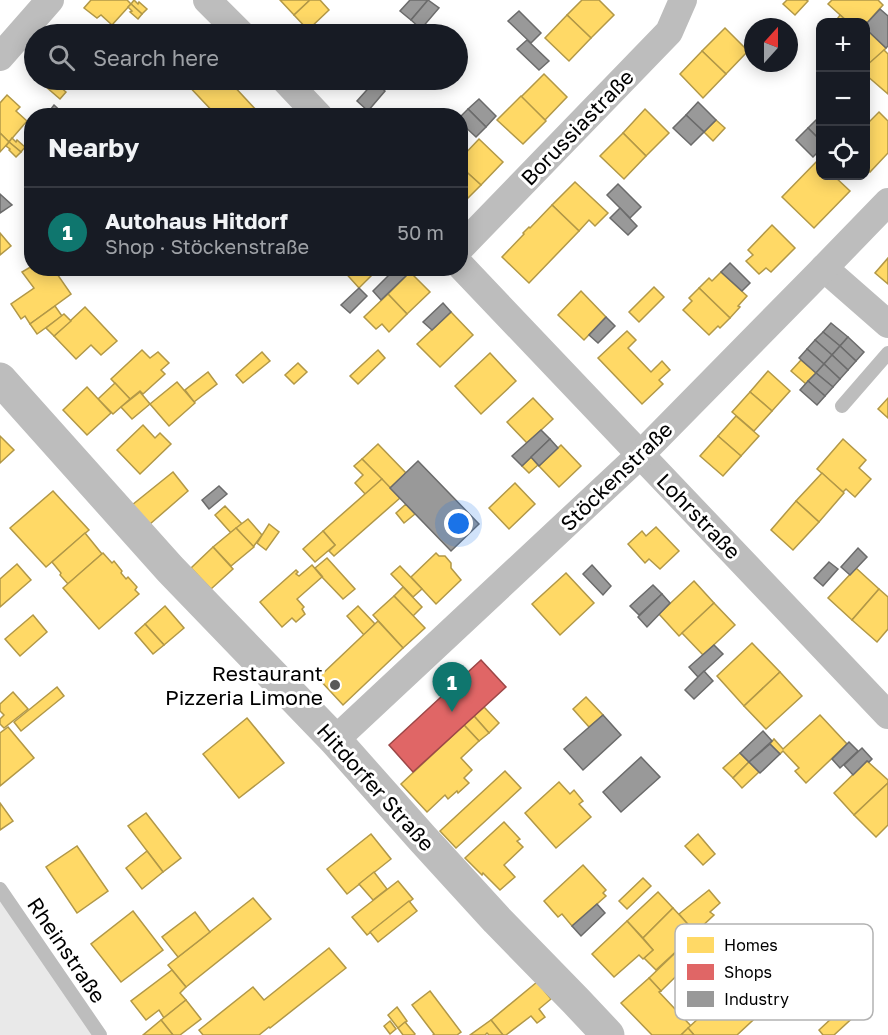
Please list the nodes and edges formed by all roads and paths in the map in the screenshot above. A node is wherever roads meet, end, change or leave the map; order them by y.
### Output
1 (50, 0) edge
2 (207, 0) edge
3 (683, 0) edge
4 (29, 24) edge
5 (231, 24) edge
6 (24, 30) edge
7 (0, 57) edge
8 (295, 90) edge
9 (312, 108) edge
10 (888, 202) edge
11 (468, 240) edge
12 (825, 268) junction
13 (468, 273) edge
14 (888, 324) edge
15 (888, 353) edge
16 (0, 379) edge
17 (842, 406) dead end
18 (640, 455) junction
19 (888, 715) edge
20 (335, 740) junction
21 (0, 889) edge
22 (100, 1035) edge
23 (608, 1035) edge

1 - 4 street
2 - 5 street
3 - 11 street, Borussiastraße
6 - 7 street
8 - 9 street
10 - 12 street, Stöckenstraße
12 - 14 street
12 - 18 street, Stöckenstraße
13 - 18 street, Lohrstraße
15 - 17 lane
16 - 20 street, Hitdorfer Straße
18 - 19 street, Lohrstraße
18 - 20 street, Stöckenstraße
20 - 23 street, Hitdorfer Straße
21 - 22 lane, Rheinstraße

